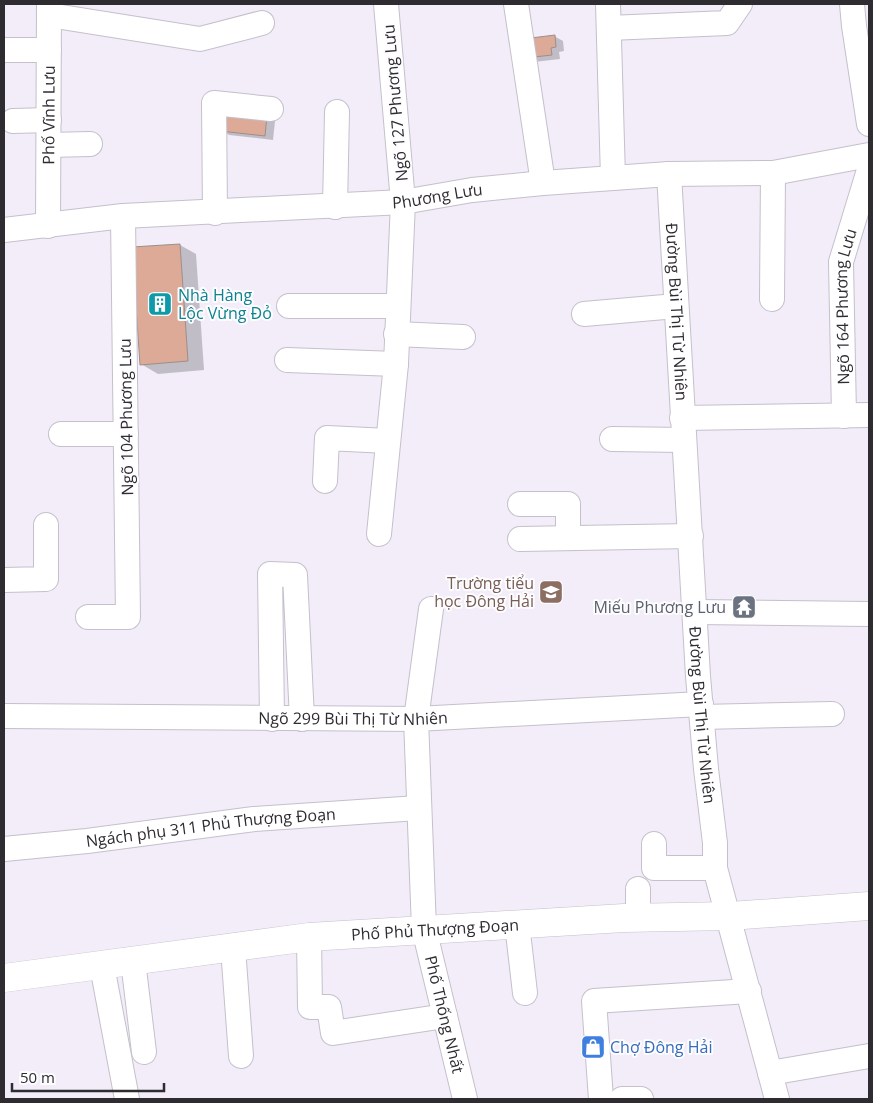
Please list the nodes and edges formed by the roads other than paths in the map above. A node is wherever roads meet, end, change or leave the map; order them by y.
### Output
1 (386, 4) edge
2 (516, 4) edge
3 (608, 4) edge
4 (740, 4) edge
5 (852, 4) edge
6 (49, 9) edge
7 (262, 22) dead end
8 (609, 28) junction
9 (4, 50) edge
10 (49, 50) junction
11 (271, 109) dead end
12 (337, 112) dead end
13 (49, 120) junction
14 (13, 121) dead end
15 (869, 124) edge
16 (90, 144) dead end
17 (49, 145) junction
18 (869, 155) edge
19 (772, 173) junction
20 (670, 174) junction
21 (613, 178) junction
22 (868, 181) edge
23 (543, 183) junction
24 (403, 202) junction
25 (335, 207) junction
26 (215, 213) junction
27 (123, 216) junction
28 (48, 226) junction
29 (4, 230) edge
30 (772, 300) dead end
31 (289, 306) dead end
32 (398, 306) junction
33 (676, 306) junction
34 (584, 314) dead end
35 (396, 334) junction
36 (463, 337) dead end
37 (288, 360) dead end
38 (396, 364) junction
39 (869, 415) edge
40 (844, 416) junction
41 (683, 429) junction
42 (62, 434) dead end
43 (126, 434) junction
44 (612, 440) dead end
45 (388, 441) junction
46 (325, 481) dead end
47 (520, 504) dead end
48 (46, 526) dead end
49 (379, 534) dead end
50 (691, 536) junction
51 (568, 538) junction
52 (520, 539) dead end
53 (4, 580) edge
54 (431, 608) dead end
55 (695, 612) junction
56 (869, 614) edge
57 (88, 617) dead end
58 (702, 711) junction
59 (832, 714) dead end
60 (4, 716) edge
61 (272, 718) junction
62 (302, 719) junction
63 (416, 719) junction
64 (418, 808) junction
65 (654, 844) dead end
66 (4, 849) edge
67 (715, 868) junction
68 (638, 889) dead end
69 (869, 906) edge
70 (730, 916) junction
71 (638, 917) junction
72 (517, 924) junction
73 (424, 929) junction
74 (309, 937) junction
75 (233, 948) junction
76 (133, 961) junction
77 (102, 966) junction
78 (4, 978) edge
79 (749, 991) junction
80 (525, 994) dead end
81 (445, 1016) junction
82 (144, 1052) dead end
83 (241, 1056) dead end
84 (869, 1056) edge
85 (770, 1073) junction
86 (127, 1099) edge
87 (465, 1099) edge
88 (601, 1099) edge
89 (622, 1099) edge
90 (641, 1099) edge
91 (777, 1099) edge

1 - 24 street, Ngõ 127 Phương Lưu
2 - 23 street
3 - 8 street
4 - 8 street
5 - 15 street
6 - 7 street
6 - 10 street, Phố Vĩnh Lưu
8 - 21 street
9 - 10 street
10 - 13 street, Phố Vĩnh Lưu
11 - 26 street
12 - 25 street
13 - 14 street
13 - 17 street, Phố Vĩnh Lưu
16 - 17 street
17 - 28 street, Phố Vĩnh Lưu
18 - 19 street, Phương Lưu
19 - 20 street, Phương Lưu
19 - 30 street
20 - 21 street, Phương Lưu
20 - 33 street, Đường Bùi Thị Từ Nhiên
21 - 23 street, Phương Lưu
22 - 40 street, Ngõ 164 Phương Lưu
23 - 24 street, Phương Lưu
24 - 25 street, Phương Lưu
24 - 32 street, Ngõ 127 Phương Lưu
25 - 26 street, Phương Lưu
26 - 27 street, Phương Lưu
27 - 28 street, Phương Lưu
27 - 43 street, Ngõ 104 Phương Lưu
28 - 29 street, Phương Lưu
31 - 32 street
32 - 35 street, Ngõ 127 Phương Lưu
33 - 34 street
33 - 41 street, Đường Bùi Thị Từ Nhiên
35 - 36 street
35 - 38 street, Ngõ 127 Phương Lưu
37 - 38 street
38 - 45 street, Ngõ 127 Phương Lưu
39 - 40 street
40 - 41 street
41 - 44 street
41 - 50 street, Đường Bùi Thị Từ Nhiên
42 - 43 street
43 - 57 street, Ngõ 104 Phương Lưu
45 - 46 street
45 - 49 street, Ngõ 127 Phương Lưu
47 - 51 street
48 - 53 street
50 - 51 street
50 - 55 street, Đường Bùi Thị Từ Nhiên
51 - 52 street
54 - 63 street, Phố Thống Nhất
55 - 56 street
55 - 58 street, Đường Bùi Thị Từ Nhiên
58 - 59 street, Ngõ 299 Bùi Thị Từ Nhiên
58 - 63 street, Ngõ 299 Bùi Thị Từ Nhiên
58 - 67 street, Đường Bùi Thị Từ Nhiên
60 - 61 street, Ngõ 299 Bùi Thị Từ Nhiên
61 - 62 street, Ngõ 299 Bùi Thị Từ Nhiên
61 - 62 street
62 - 63 street, Ngõ 299 Bùi Thị Từ Nhiên
63 - 64 street, Phố Thống Nhất
64 - 66 street, Ngách phụ 311 Phủ Thượng Đoạn
64 - 73 street, Phố Thống Nhất
65 - 67 street
67 - 70 street, Đường Bùi Thị Từ Nhiên
68 - 71 street
69 - 70 main road, Phố Phủ Thượng Đoạn
70 - 71 main road, Phố Phủ Thượng Đoạn
70 - 79 street, Đường Bùi Thị Từ Nhiên
71 - 72 main road, Phố Phủ Thượng Đoạn
72 - 73 main road, Phố Phủ Thượng Đoạn
72 - 80 street
73 - 74 main road, Phố Phủ Thượng Đoạn
73 - 81 street, Phố Thống Nhất
74 - 75 main road, Phố Phủ Thượng Đoạn
74 - 81 street
75 - 76 main road, Phố Phủ Thượng Đoạn
75 - 83 street
76 - 77 main road, Phố Phủ Thượng Đoạn
76 - 82 street
77 - 78 main road, Phố Phủ Thượng Đoạn
77 - 86 street
79 - 85 street, Đường Bùi Thị Từ Nhiên
79 - 88 street
81 - 87 street, Phố Thống Nhất
84 - 85 street
85 - 91 street, Đường Bùi Thị Từ Nhiên
89 - 90 street

